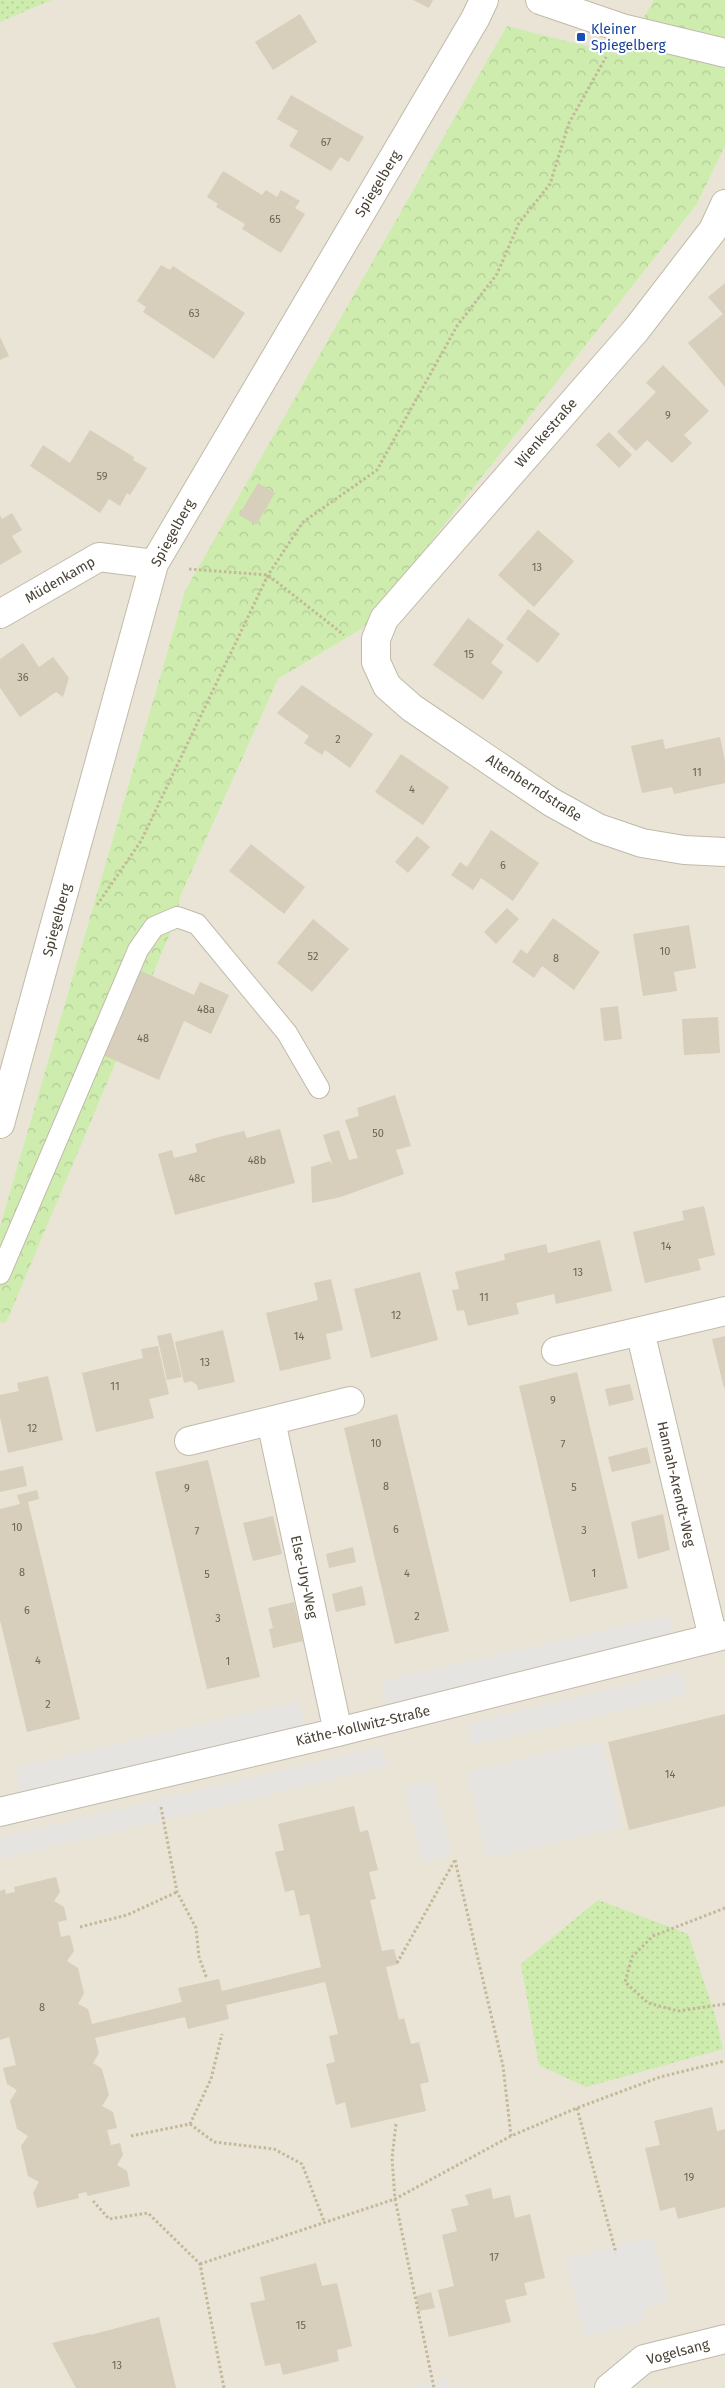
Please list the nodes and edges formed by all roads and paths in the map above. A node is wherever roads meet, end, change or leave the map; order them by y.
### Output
1 (484, 0) edge
2 (540, 0) edge
3 (622, 28) junction
4 (725, 53) edge
5 (725, 204) edge
6 (154, 564) junction
7 (206, 572) dead end
8 (268, 575) junction
9 (0, 614) edge
10 (376, 662) junction
11 (725, 852) edge
12 (92, 912) dead end
13 (318, 1088) dead end
14 (0, 1124) edge
15 (0, 1274) edge
16 (725, 1311) edge
17 (640, 1331) junction
18 (556, 1351) dead end
19 (350, 1401) dead end
20 (271, 1421) junction
21 (189, 1441) dead end
22 (719, 1636) edge
23 (338, 1732) junction
24 (155, 1774) junction
25 (0, 1812) edge
26 (177, 1892) junction
27 (725, 1908) edge
28 (80, 1927) dead end
29 (397, 1963) dead end
30 (207, 1979) dead end
31 (725, 2004) edge
32 (222, 2034) dead end
33 (725, 2061) edge
34 (577, 2108) junction
35 (190, 2124) junction
36 (396, 2124) dead end
37 (131, 2136) dead end
38 (511, 2136) junction
39 (395, 2198) junction
40 (93, 2201) dead end
41 (324, 2221) junction
42 (616, 2253) dead end
43 (200, 2264) junction
44 (725, 2339) edge
45 (224, 2388) edge
46 (434, 2388) edge
47 (609, 2388) edge

1 - 6 street, Spiegelberg
2 - 3 street
3 - 4 street
3 - 8 path
5 - 10 street, Wienkestraße
6 - 9 street, Müdenkamp
6 - 14 street, Spiegelberg
7 - 8 path
8 - 10 path
8 - 12 path
10 - 11 street, Altenberndstraße
13 - 15 lane
16 - 17 street
17 - 18 street
17 - 22 street, Hannah-Arendt-Weg
19 - 20 street
20 - 21 street
20 - 23 street, Else-Ury-Weg
22 - 23 street, Käthe-Kollwitz-Straße
23 - 24 street, Käthe-Kollwitz-Straße
24 - 25 street, Käthe-Kollwitz-Straße
24 - 26 path
26 - 28 path
26 - 30 path
27 - 31 path
29 - 38 path
32 - 35 path
33 - 34 path
34 - 38 path
34 - 42 path
35 - 37 path
35 - 41 path
36 - 39 path
38 - 39 path
39 - 41 path
39 - 46 path
40 - 43 path
41 - 43 path
43 - 45 path
44 - 47 street, Vogelsang

